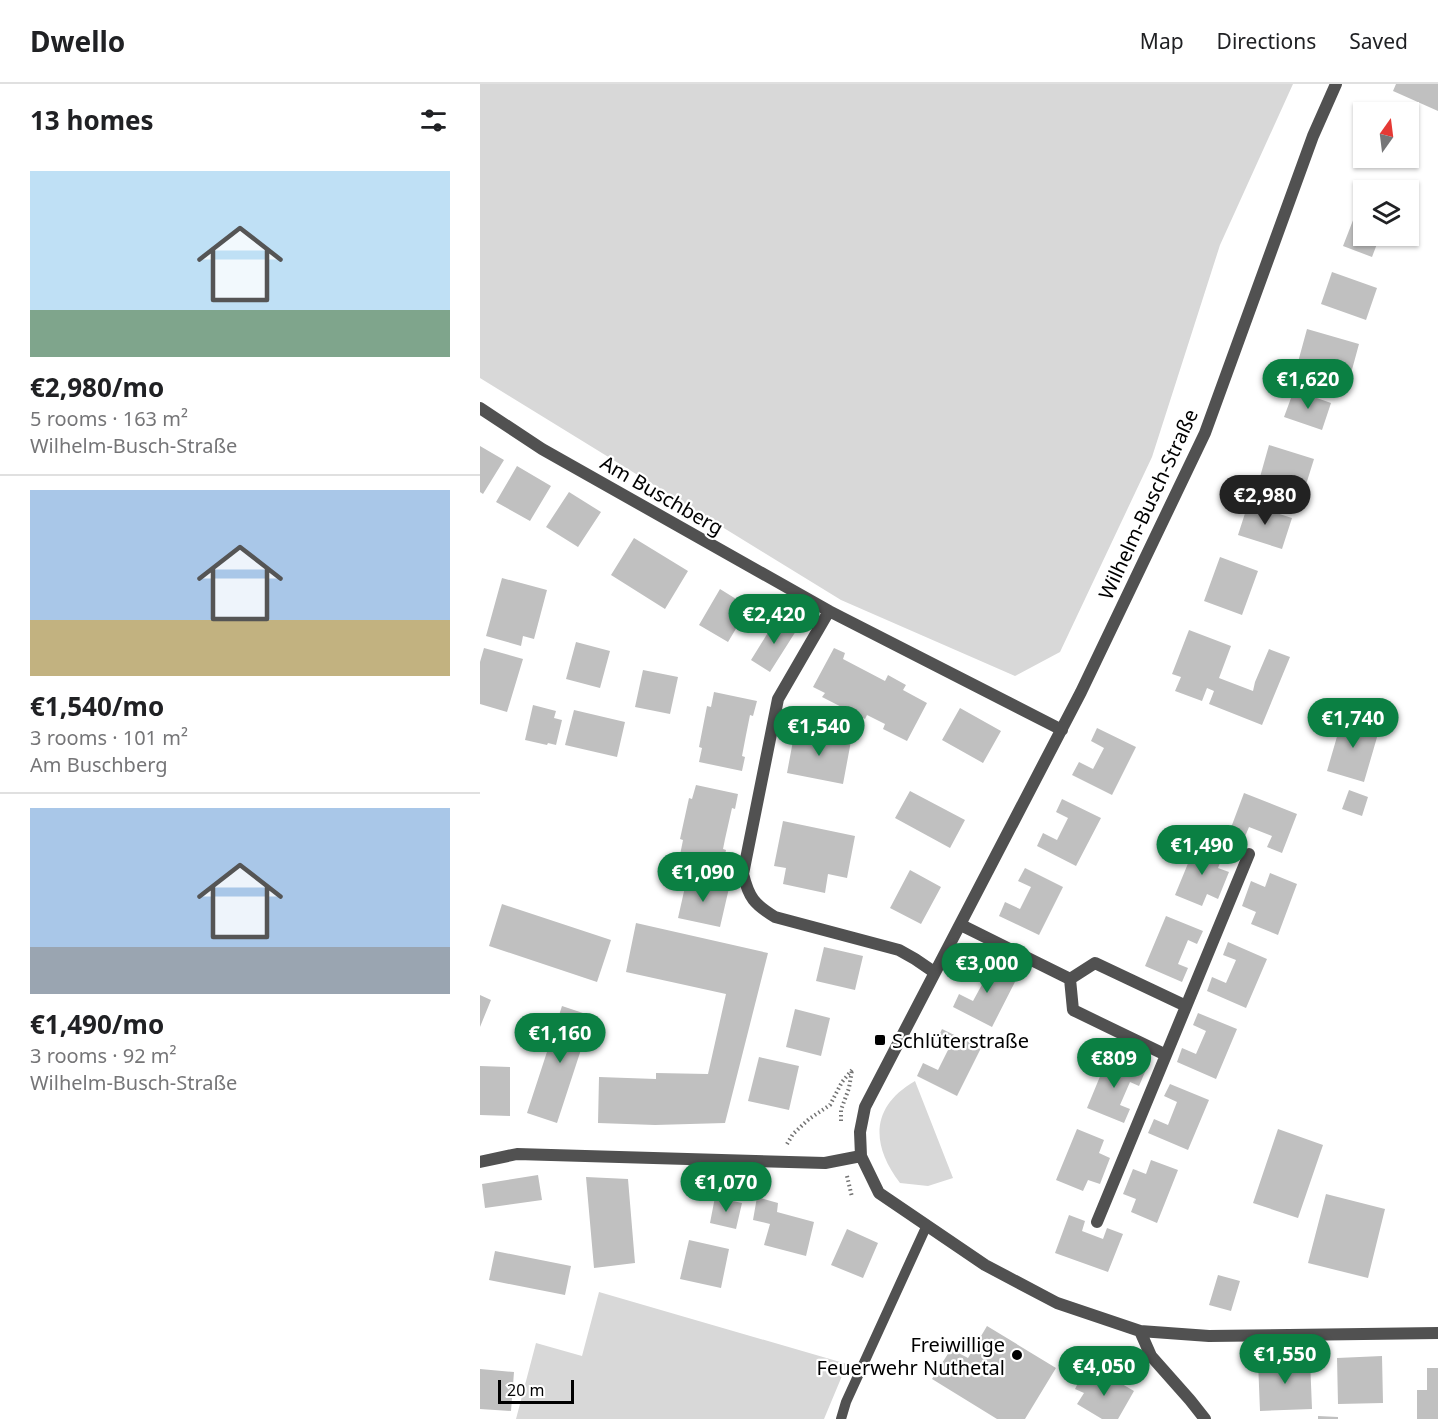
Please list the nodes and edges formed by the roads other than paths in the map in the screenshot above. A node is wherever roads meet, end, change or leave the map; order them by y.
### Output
1 (1336, 84) edge
2 (480, 408) edge
3 (829, 611) junction
4 (1062, 730) junction
5 (1250, 854) dead end
6 (961, 925) junction
7 (934, 972) junction
8 (1070, 979) junction
9 (1186, 1006) junction
10 (1166, 1055) junction
11 (861, 1156) junction
12 (480, 1162) edge
13 (1097, 1222) dead end
14 (927, 1225) junction
15 (1140, 1331) junction
16 (1438, 1333) edge
17 (841, 1419) edge
18 (1205, 1419) edge

1 - 4 street, Wilhelm-Busch-Straße
2 - 3 street, Am Buschberg
3 - 4 street, Am Buschberg
3 - 7 street
4 - 6 street, Wilhelm-Busch-Straße
5 - 9 street
6 - 7 street, Wilhelm-Busch-Straße
6 - 8 street
7 - 11 street, Wilhelm-Busch-Straße
8 - 9 street
8 - 10 street
9 - 10 street
10 - 13 street
11 - 12 street
11 - 14 street
14 - 15 street
14 - 17 lane
15 - 16 street
15 - 18 street

